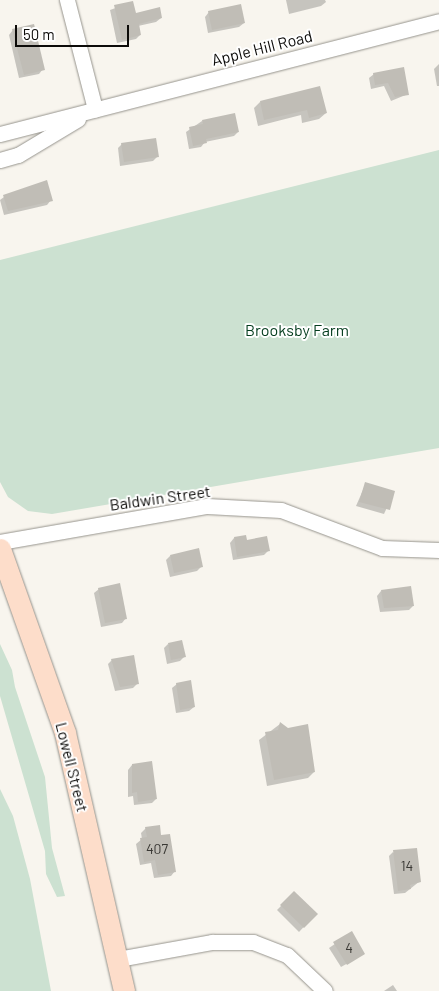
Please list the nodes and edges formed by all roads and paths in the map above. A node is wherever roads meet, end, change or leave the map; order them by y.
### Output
1 (67, 0) edge
2 (439, 21) edge
3 (95, 109) junction
4 (0, 134) edge
5 (0, 160) edge
6 (0, 542) edge
7 (0, 549) edge
8 (439, 550) edge
9 (118, 959) junction
10 (124, 991) edge
11 (325, 991) edge

1 - 3 street
2 - 3 street, Apple Hill Road
3 - 4 street, Apple Hill Road
3 - 5 street, Apple Hill Road
6 - 8 street, Baldwin Street
7 - 9 main road, Lowell Street
9 - 10 main road, Lowell Street
9 - 11 street

